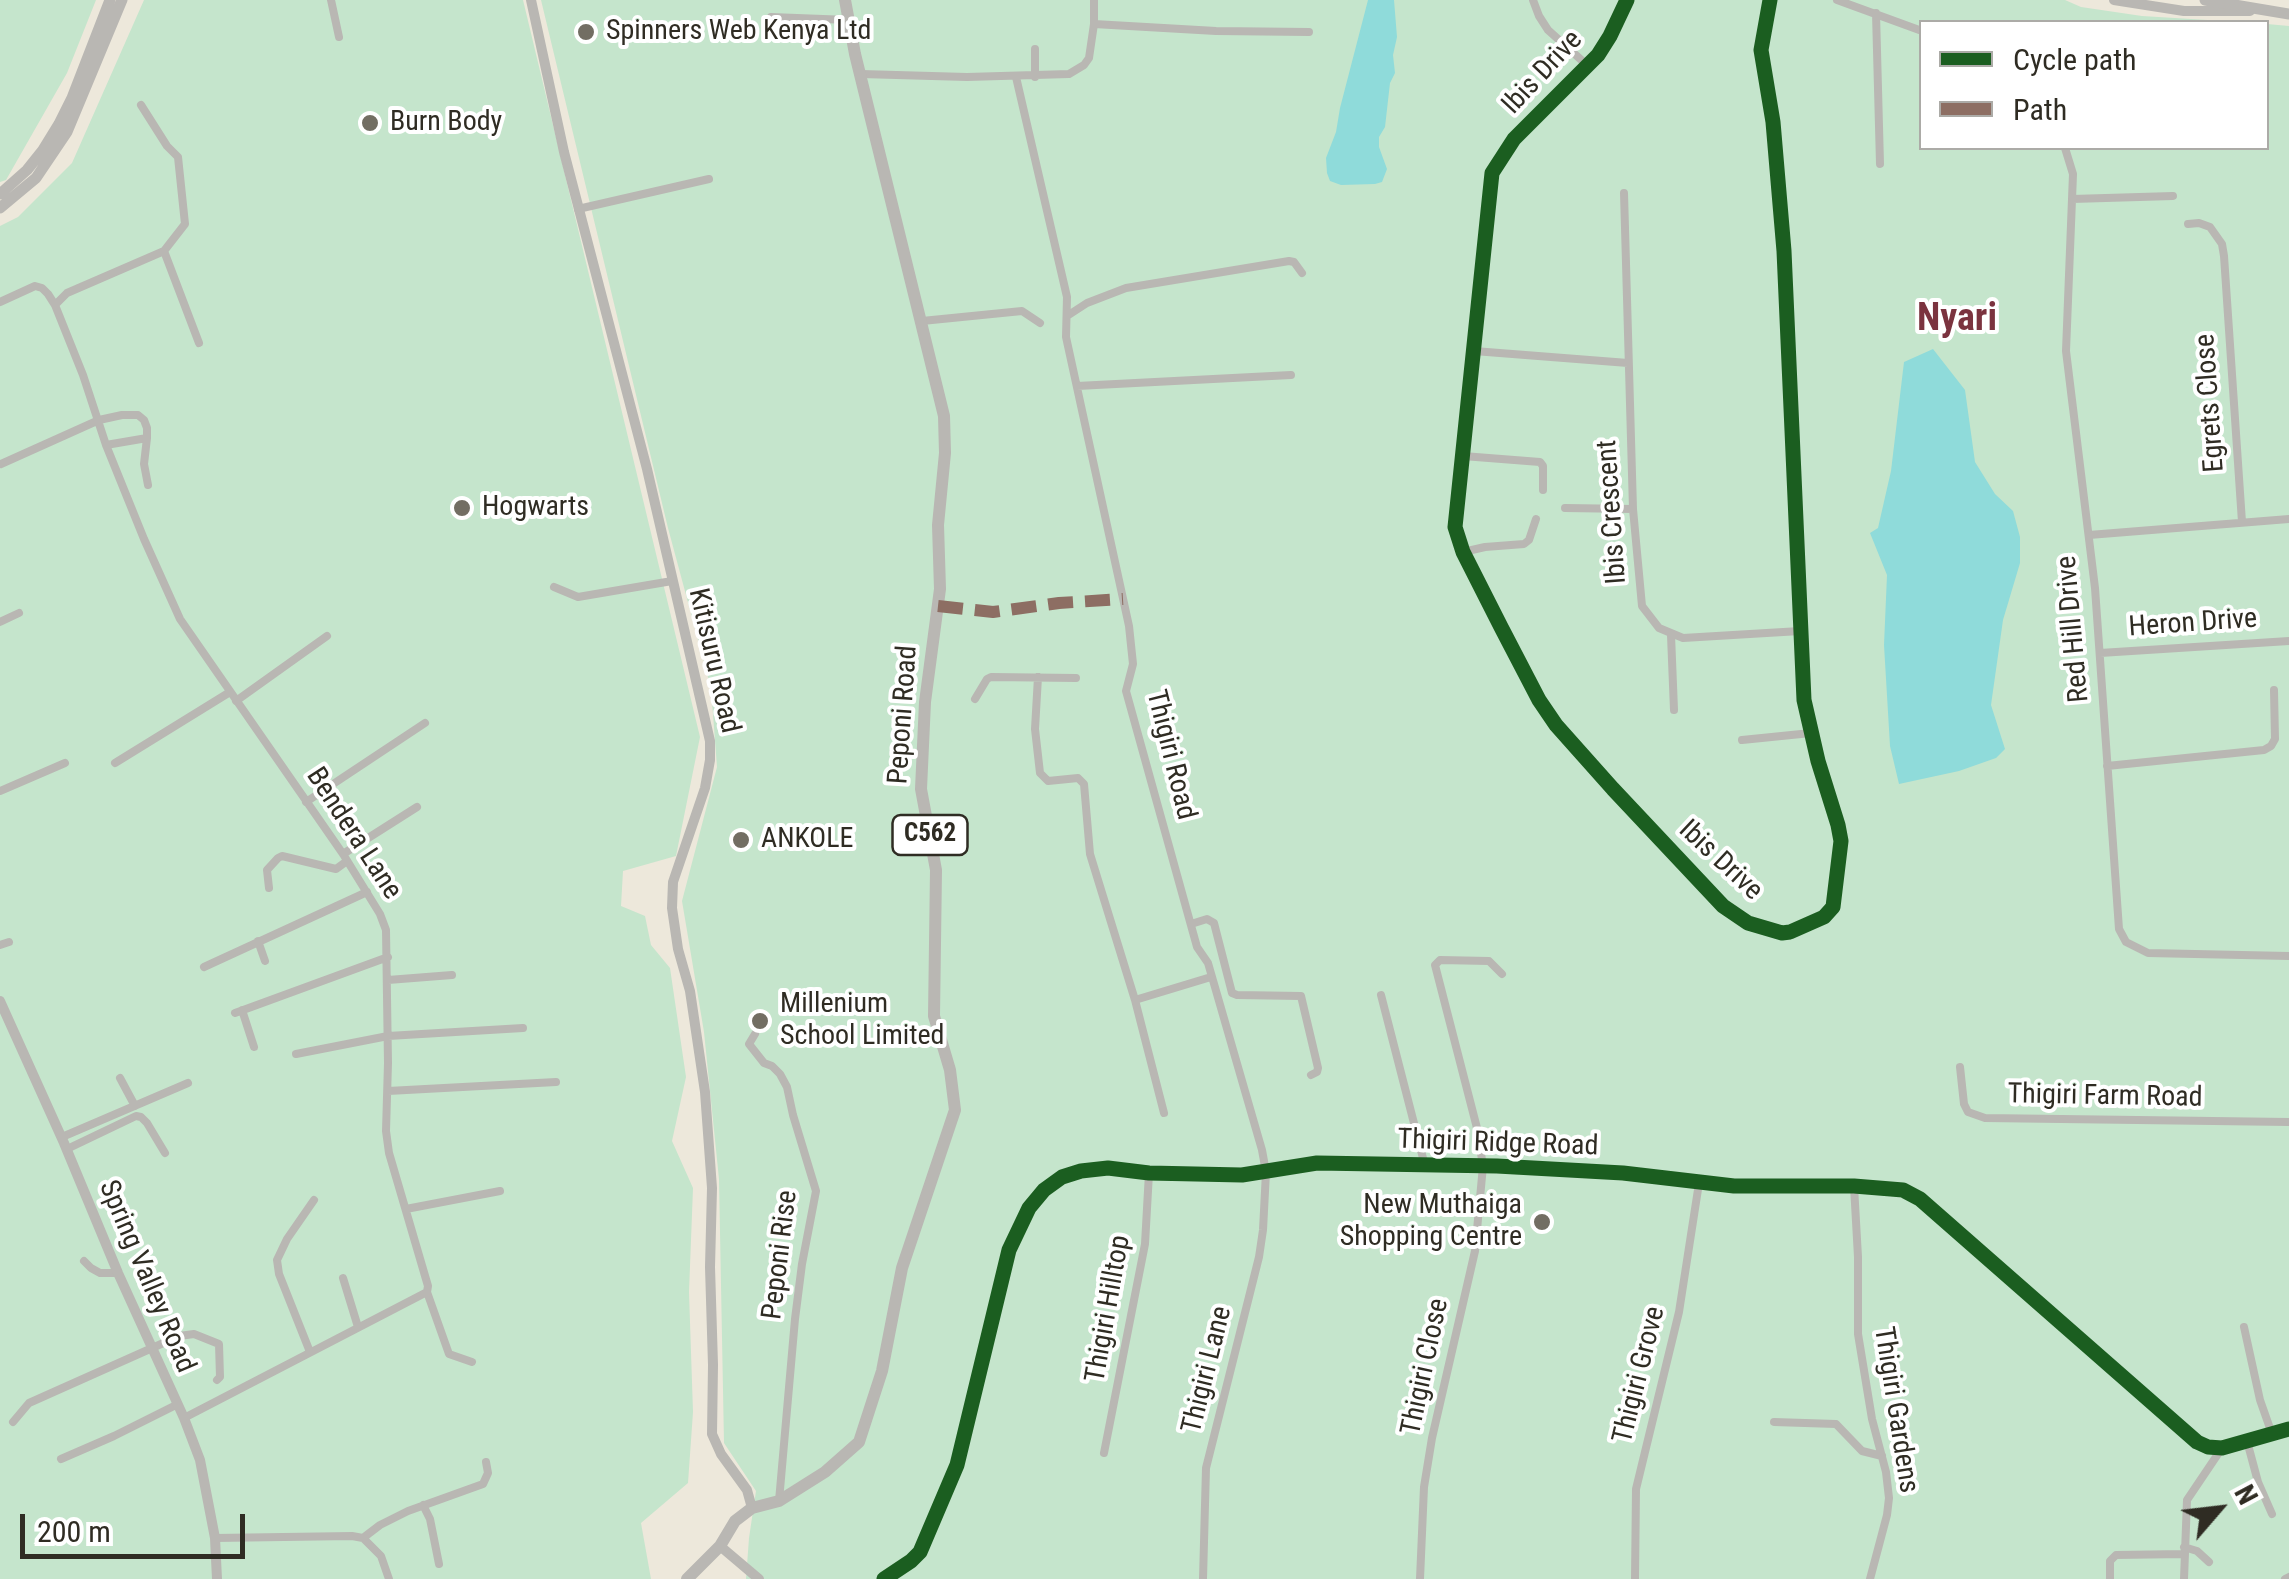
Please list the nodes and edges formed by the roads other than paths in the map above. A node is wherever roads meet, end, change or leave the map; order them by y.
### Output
1 (110, 0) edge
2 (122, 0) edge
3 (332, 0) edge
4 (531, 0) edge
5 (845, 0) edge
6 (1094, 0) edge
7 (1533, 0) edge
8 (1627, 0) edge
9 (1770, 0) edge
10 (1837, 0) edge
11 (2114, 0) edge
12 (2205, 0) edge
13 (2271, 11) junction
14 (1876, 12) junction
15 (2289, 14) edge
16 (771, 17) dead end
17 (849, 20) junction
18 (1094, 24) junction
19 (1919, 30) edge
20 (1309, 32) dead end
21 (339, 37) dead end
22 (1034, 49) dead end
23 (1588, 66) junction
24 (861, 74) junction
25 (1036, 76) junction
26 (1016, 77) junction
27 (140, 106) dead end
28 (2065, 150) edge
29 (1880, 164) dead end
30 (709, 179) dead end
31 (1624, 193) dead end
32 (0, 194) edge
33 (2173, 196) dead end
34 (2072, 199) junction
35 (0, 208) edge
36 (578, 209) junction
37 (2188, 224) dead end
38 (164, 251) junction
39 (1302, 273) dead end
40 (0, 302) edge
41 (56, 305) junction
42 (1067, 316) junction
43 (922, 322) junction
44 (1040, 323) dead end
45 (200, 343) dead end
46 (1474, 351) junction
47 (1628, 363) junction
48 (1292, 375) dead end
49 (1077, 386) junction
50 (100, 420) junction
51 (147, 438) junction
52 (106, 444) junction
53 (1464, 456) junction
54 (1, 464) edge
55 (148, 486) dead end
56 (1543, 490) dead end
57 (1565, 508) dead end
58 (1633, 509) junction
59 (2289, 518) edge
60 (1536, 519) dead end
61 (2242, 522) junction
62 (2089, 536) junction
63 (1464, 552) junction
64 (672, 580) junction
65 (554, 587) dead end
66 (20, 614) dead end
67 (0, 622) edge
68 (1800, 632) junction
69 (1671, 635) junction
70 (327, 636) dead end
71 (2289, 640) edge
72 (2100, 653) junction
73 (1038, 676) junction
74 (1076, 678) dead end
75 (2274, 690) dead end
76 (230, 692) junction
77 (975, 698) dead end
78 (236, 701) junction
79 (1674, 710) dead end
80 (425, 723) dead end
81 (1811, 733) junction
82 (1742, 740) dead end
83 (64, 762) dead end
84 (115, 762) dead end
85 (2107, 766) junction
86 (0, 791) edge
87 (306, 802) junction
88 (418, 808) dead end
89 (345, 858) junction
90 (269, 888) dead end
91 (367, 892) junction
92 (1191, 924) junction
93 (258, 941) junction
94 (2289, 956) edge
95 (388, 957) junction
96 (266, 961) dead end
97 (204, 967) dead end
98 (1502, 974) dead end
99 (452, 976) dead end
100 (1211, 977) junction
101 (388, 980) junction
102 (1381, 995) dead end
103 (1135, 1000) junction
104 (0, 1001) edge
105 (523, 1028) dead end
106 (754, 1034) dead end
107 (388, 1036) junction
108 (254, 1048) dead end
109 (296, 1054) dead end
110 (1960, 1067) dead end
111 (1311, 1075) dead end
112 (120, 1078) dead end
113 (556, 1082) dead end
114 (188, 1084) dead end
115 (388, 1091) junction
116 (135, 1106) junction
117 (1164, 1113) dead end
118 (2289, 1122) edge
119 (62, 1137) junction
120 (67, 1149) junction
121 (164, 1153) dead end
122 (1425, 1166) junction
123 (1483, 1166) junction
124 (1266, 1172) junction
125 (1148, 1173) junction
126 (1699, 1183) junction
127 (1854, 1186) junction
128 (500, 1191) dead end
129 (314, 1200) dead end
130 (406, 1210) junction
131 (84, 1261) dead end
132 (118, 1273) junction
133 (342, 1278) dead end
134 (427, 1292) junction
135 (2244, 1327) dead end
136 (358, 1328) junction
137 (152, 1348) junction
138 (310, 1352) junction
139 (472, 1362) dead end
140 (216, 1380) dead end
141 (176, 1405) junction
142 (184, 1418) junction
143 (12, 1422) dead end
144 (1774, 1422) dead end
145 (2289, 1429) edge
146 (2272, 1434) junction
147 (2247, 1441) junction
148 (2222, 1448) junction
149 (1104, 1453) dead end
150 (1882, 1456) junction
151 (61, 1458) dead end
152 (486, 1462) dead end
153 (780, 1501) junction
154 (423, 1505) junction
155 (752, 1508) junction
156 (2272, 1514) dead end
157 (214, 1538) junction
158 (363, 1538) junction
159 (720, 1546) junction
160 (2184, 1550) junction
161 (2209, 1562) dead end
162 (439, 1564) dead end
163 (217, 1579) edge
164 (389, 1579) edge
165 (687, 1579) edge
166 (759, 1579) edge
167 (884, 1579) edge
168 (1202, 1579) edge
169 (1420, 1579) edge
170 (1635, 1579) edge
171 (1870, 1579) edge
172 (2110, 1579) edge
173 (2184, 1579) edge

1 - 32 main road
2 - 35 main road
3 - 21 street
4 - 36 street, Kitisuru Road
5 - 17 main road, Peponi Road / C562
6 - 18 street
7 - 23 street
8 - 23 street, Ibis Drive
9 - 68 street, Ibis Drive
10 - 14 street
11 - 13 street
12 - 13 main road
13 - 15 main road
14 - 19 street
14 - 29 street
16 - 17 street
17 - 24 main road, Peponi Road / C562
18 - 20 street
18 - 25 street
22 - 25 street
23 - 46 street, Ibis Drive
24 - 26 street
24 - 43 main road, Peponi Road / C562
25 - 26 street
26 - 42 street, Thigiri Road
27 - 38 street
28 - 34 street, Red Hill Drive
30 - 36 street
31 - 47 street, Ibis Crescent
33 - 34 street
34 - 62 street, Red Hill Drive
36 - 64 street, Kitisuru Road
37 - 61 street, Egrets Close
38 - 41 street
38 - 45 street
39 - 42 street
40 - 41 street
41 - 50 street, Bendera Lane
42 - 49 street, Thigiri Road
43 - 44 street
43 - 153 main road, Peponi Road / C562
46 - 47 street
46 - 53 street, Ibis Drive
47 - 58 street, Ibis Crescent
48 - 49 street
49 - 92 street, Thigiri Road
50 - 51 street
50 - 52 street, Bendera Lane
50 - 54 street
51 - 52 street
51 - 55 street
52 - 76 street, Bendera Lane
53 - 56 street
53 - 63 street, Ibis Drive
57 - 58 street
58 - 69 street, Ibis Crescent
59 - 61 street
60 - 63 street
61 - 62 street
62 - 72 street, Red Hill Drive
63 - 81 street, Ibis Drive
64 - 65 street
64 - 155 street, Kitisuru Road
66 - 67 street
68 - 69 street
68 - 81 street, Ibis Drive
69 - 79 street
70 - 78 street
71 - 72 street, Heron Drive
72 - 85 street, Red Hill Drive
73 - 74 street
73 - 77 street
73 - 103 street
75 - 85 street
76 - 78 street, Bendera Lane
76 - 84 street
78 - 87 street, Bendera Lane
80 - 87 street
81 - 82 street
83 - 86 street
85 - 94 street, Red Hill Drive
87 - 89 street, Bendera Lane
88 - 89 street
89 - 90 street
89 - 91 street, Bendera Lane
91 - 93 street
91 - 95 street, Bendera Lane
92 - 100 street, Thigiri Road
92 - 111 street
93 - 96 street
93 - 97 street
95 - 101 street, Bendera Lane
95 - 108 street
98 - 123 street, Thigiri Close
99 - 101 street
100 - 103 street
100 - 124 street, Thigiri Road
101 - 107 street, Bendera Lane
102 - 122 street
103 - 117 street
104 - 119 street, Spring Valley Road
105 - 107 street
106 - 153 street, Peponi Rise
107 - 109 street
107 - 115 street, Bendera Lane
110 - 118 street, Thigiri Farm Road
112 - 116 street
113 - 115 street
114 - 116 street
115 - 130 street, Bendera Lane
116 - 119 street
119 - 120 street, Spring Valley Road
120 - 121 street
120 - 132 street, Spring Valley Road
122 - 123 street, Thigiri Ridge Road
122 - 124 street, Thigiri Ridge Road
123 - 126 street, Thigiri Ridge Road
123 - 169 street, Thigiri Close
124 - 125 street, Thigiri Ridge Road
124 - 168 street, Thigiri Lane
125 - 149 street, Thigiri Hilltop
125 - 167 street, Thigiri Ridge Road
126 - 127 street, Thigiri Ridge Road
126 - 170 street, Thigiri Grove
127 - 148 street, Thigiri Ridge Road
127 - 150 street, Thigiri Gardens
128 - 130 street
129 - 138 street
130 - 134 street, Bendera Lane
131 - 132 street
132 - 137 street, Spring Valley Road
133 - 136 street
134 - 136 street
134 - 139 street, Bendera Lane
135 - 146 street
136 - 138 street
137 - 140 street
137 - 141 street, Spring Valley Road
137 - 143 street
138 - 142 street
141 - 142 street, Spring Valley Road
141 - 151 street
142 - 157 street, Spring Valley Road
144 - 150 street
145 - 146 street
146 - 147 street
147 - 148 street
147 - 156 street
148 - 160 street
150 - 171 street, Thigiri Gardens
152 - 154 street
153 - 155 main road, Peponi Road / C562
154 - 158 street
154 - 162 street
155 - 159 main road
157 - 158 street
157 - 163 street, Spring Valley Road
158 - 164 street
159 - 165 main road
159 - 166 street
160 - 161 street
160 - 172 street
160 - 173 street

